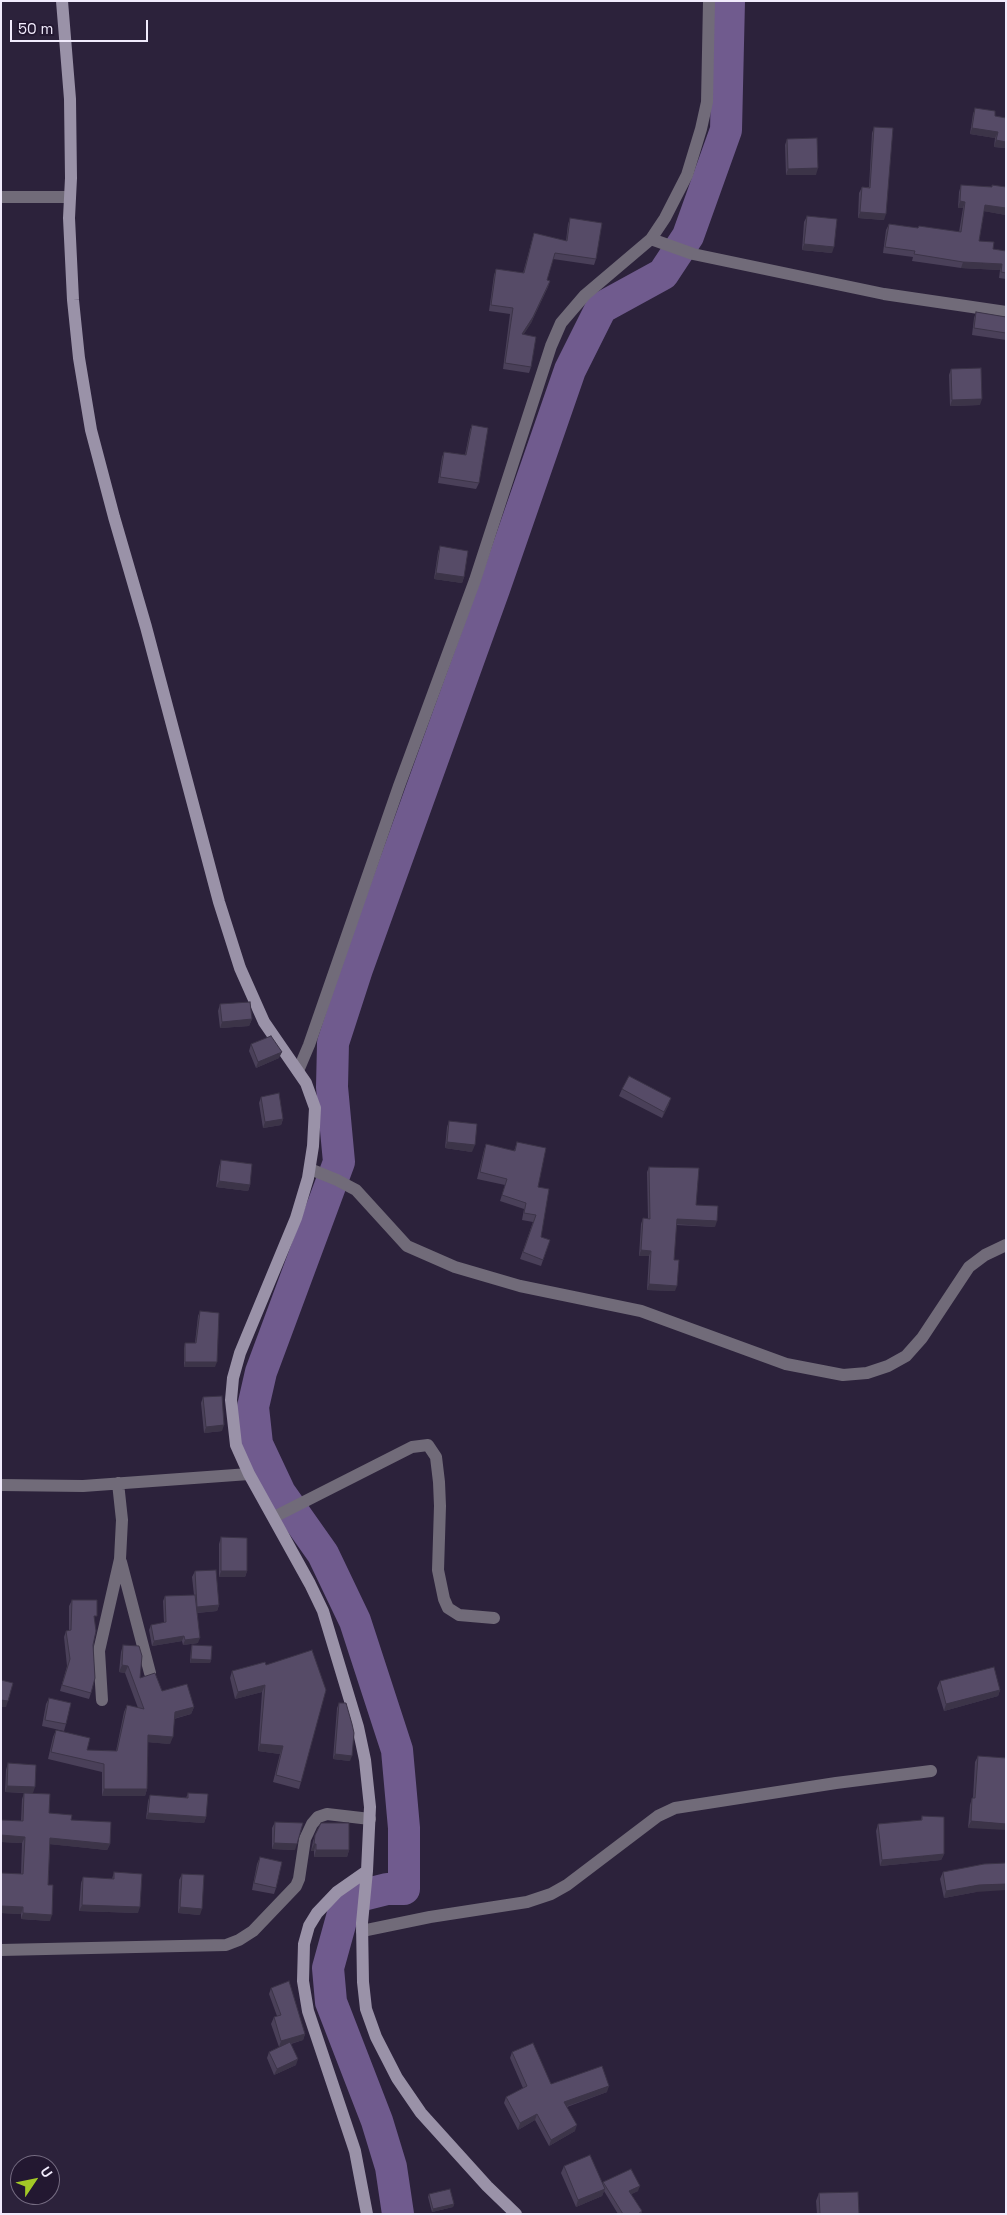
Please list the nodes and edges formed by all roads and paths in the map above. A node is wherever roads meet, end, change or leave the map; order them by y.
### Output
1 (62, 1) edge
2 (709, 1) edge
3 (1, 197) edge
4 (70, 197) junction
5 (651, 239) junction
6 (1006, 312) edge
7 (298, 1071) junction
8 (315, 1171) junction
9 (1006, 1245) edge
10 (248, 1474) junction
11 (118, 1483) junction
12 (1, 1485) edge
13 (277, 1516) junction
14 (120, 1559) junction
15 (494, 1618) dead end
16 (150, 1673) edge
17 (102, 1700) dead end
18 (931, 1771) dead end
19 (370, 1819) junction
20 (367, 1871) junction
21 (362, 1927) junction
22 (1, 1950) edge
23 (367, 2214) edge
24 (516, 2214) edge

1 - 4 street
2 - 5 street
3 - 4 street
4 - 7 street
5 - 6 street
5 - 7 street
7 - 8 street
8 - 9 street
8 - 10 street
10 - 11 street
10 - 13 street
11 - 12 street
11 - 14 street
13 - 15 street
13 - 19 street
14 - 16 street
14 - 17 street
18 - 21 street
19 - 20 street
19 - 22 street
20 - 21 street
20 - 23 street
21 - 24 street

